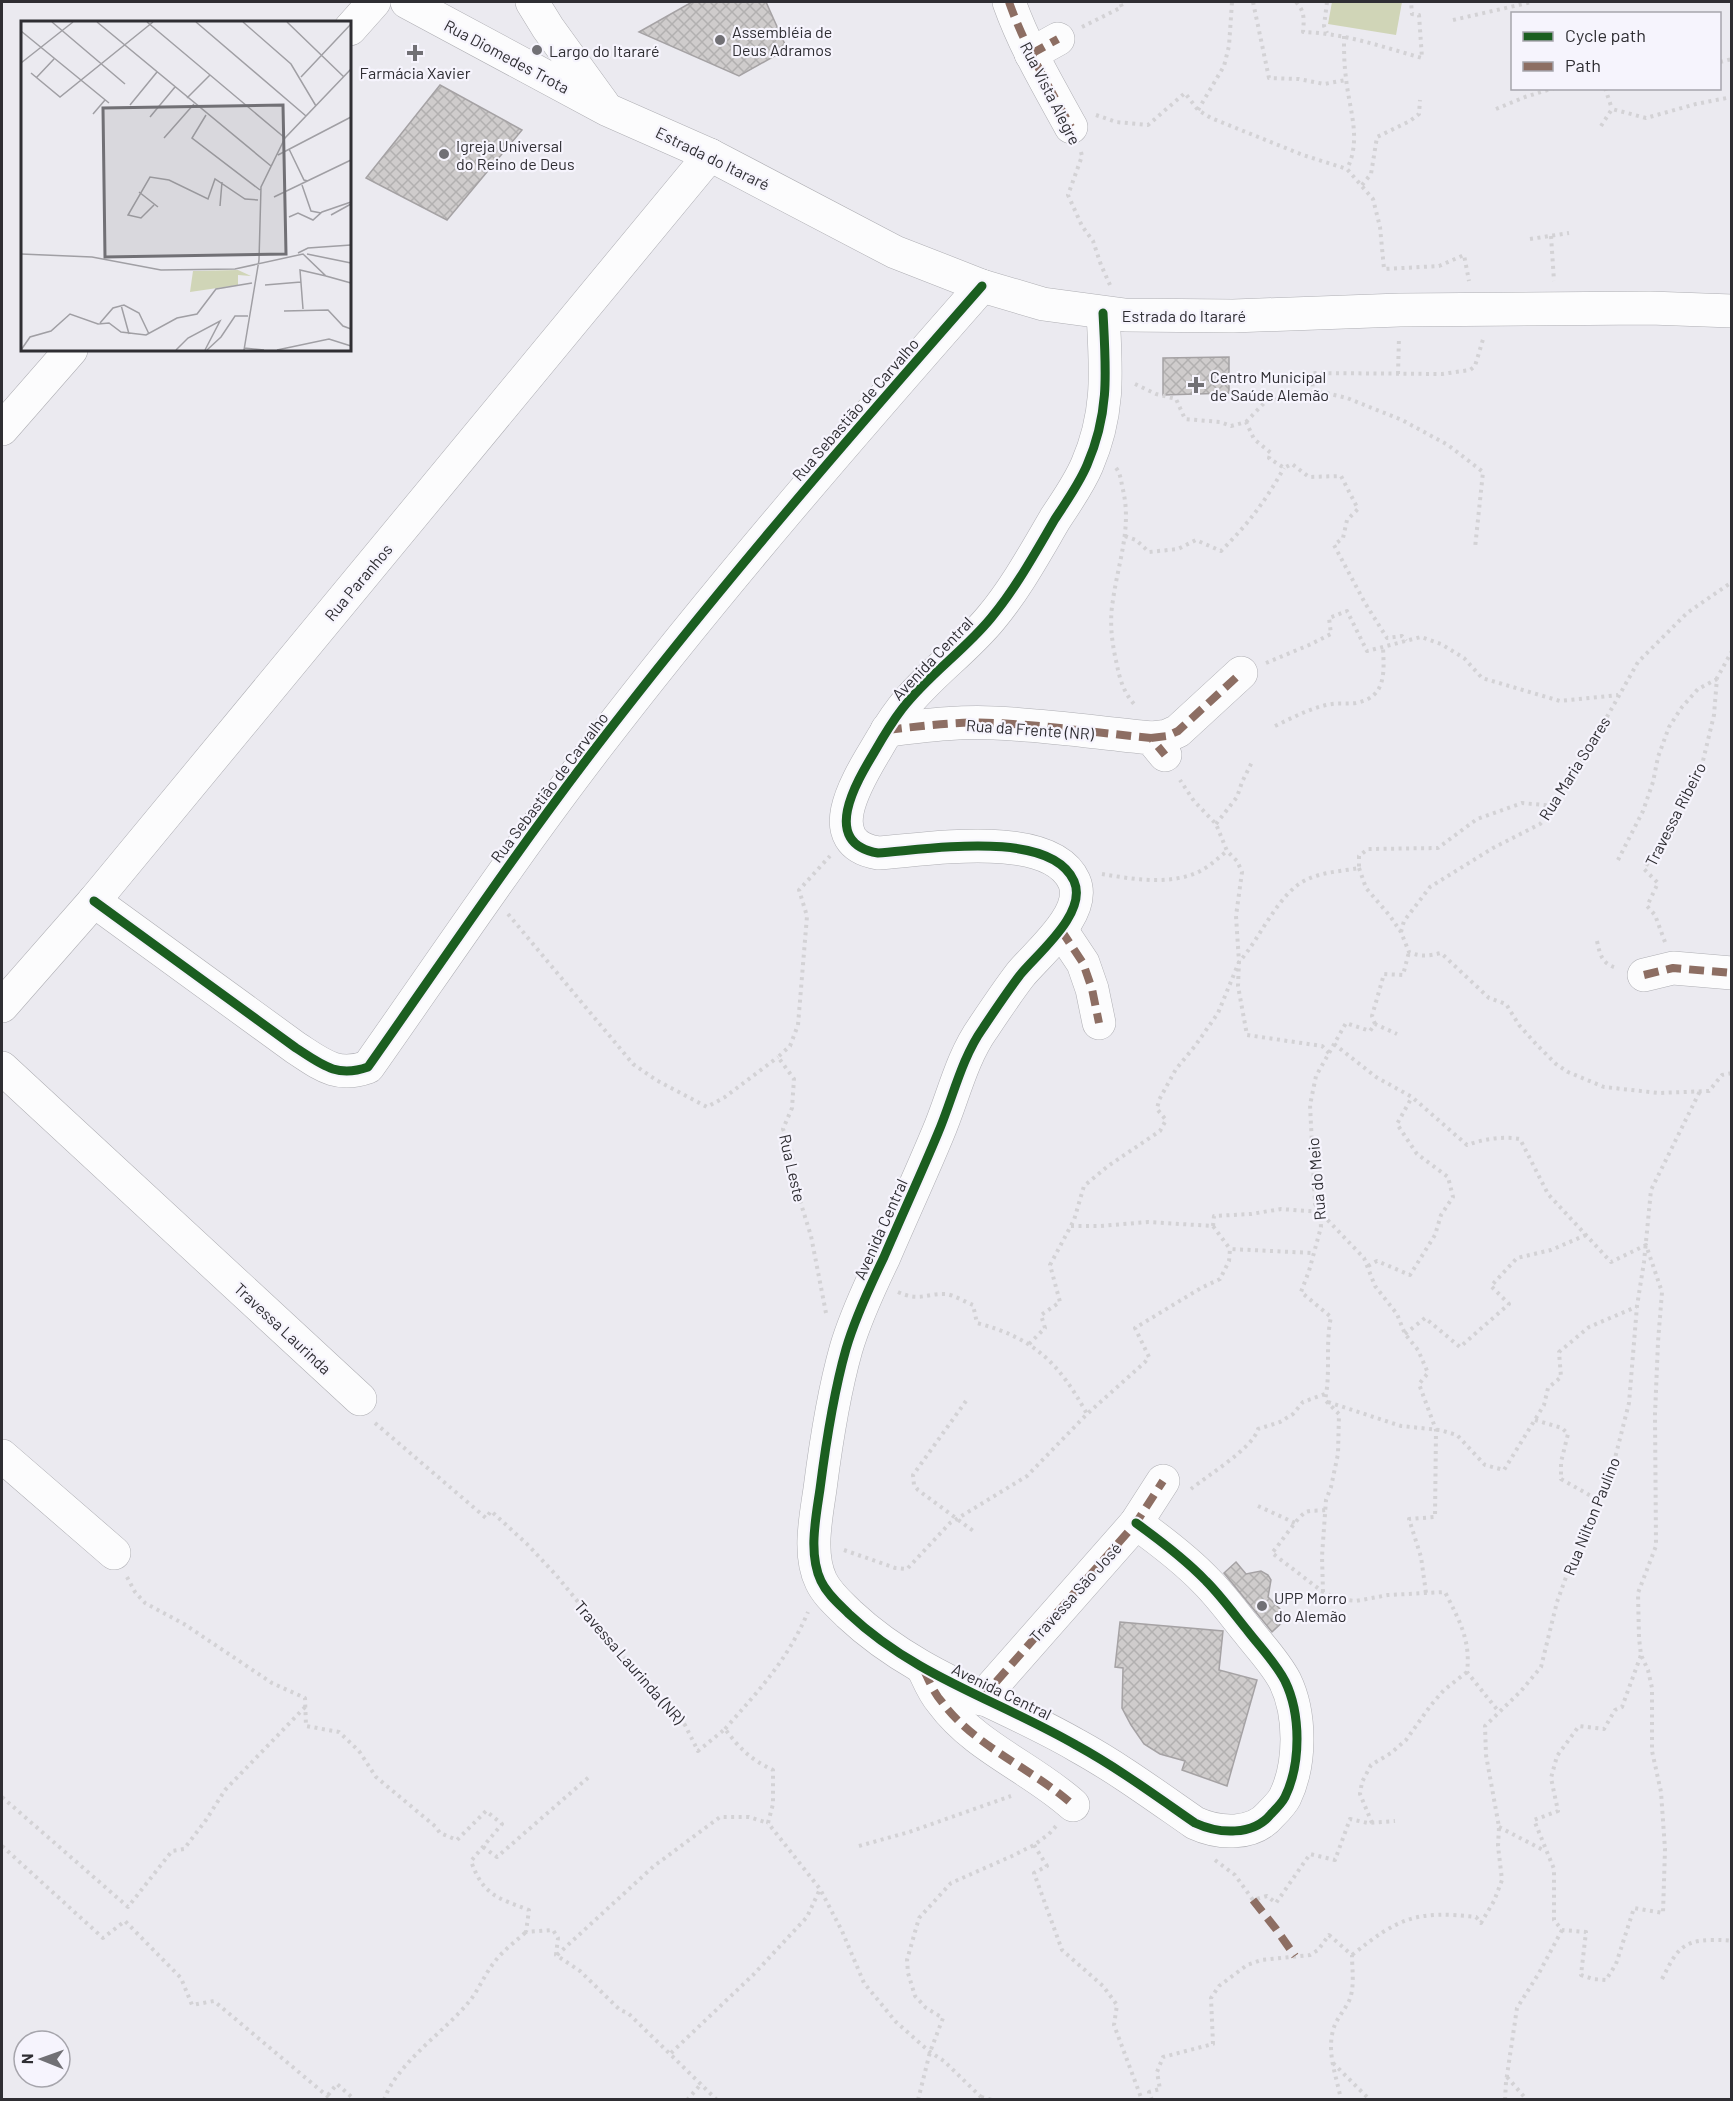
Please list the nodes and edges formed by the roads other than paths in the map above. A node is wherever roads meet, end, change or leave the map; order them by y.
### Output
1 (374, 2) edge
2 (532, 2) edge
3 (1009, 2) edge
4 (418, 4) edge
5 (351, 28) edge
6 (608, 110) junction
7 (1071, 127) road end
8 (710, 155) junction
9 (982, 286) junction
10 (1731, 311) edge
11 (1114, 314) junction
12 (70, 351) edge
13 (2, 429) edge
14 (1240, 673) road end
15 (887, 730) junction
16 (94, 901) junction
17 (1061, 930) junction
18 (1658, 971) road end
19 (1731, 973) edge
20 (2, 1006) edge
21 (1099, 1023) dead end
22 (2, 1068) edge
23 (360, 1399) road end
24 (2, 1456) edge
25 (1174, 1488) road end
26 (1136, 1523) junction
27 (114, 1553) road end
28 (924, 1670) junction
29 (981, 1699) junction
30 (1073, 1805) road end

1 - 5 street
2 - 6 street
3 - 7 street, Rua Vista Alegre
4 - 6 street, Rua Diomedes Trota
6 - 8 street, Estrada do Itararé
8 - 9 street, Estrada do Itararé
8 - 16 street, Rua Paranhos
9 - 11 street, Estrada do Itararé
9 - 16 street, Rua Sebastião de Carvalho
10 - 11 street, Estrada do Itararé
11 - 15 street, Avenida Central
12 - 13 street
14 - 15 street, Rua da Frente (NR)
15 - 17 street, Avenida Central
16 - 20 street, Rua Paranhos
17 - 21 street
17 - 28 street, Avenida Central
18 - 19 street
22 - 23 street, Travessa Laurinda
24 - 27 street
25 - 26 street, Travessa São José
26 - 29 street, Travessa São José
26 - 29 street, Avenida Central
28 - 29 street, Avenida Central
28 - 30 street

